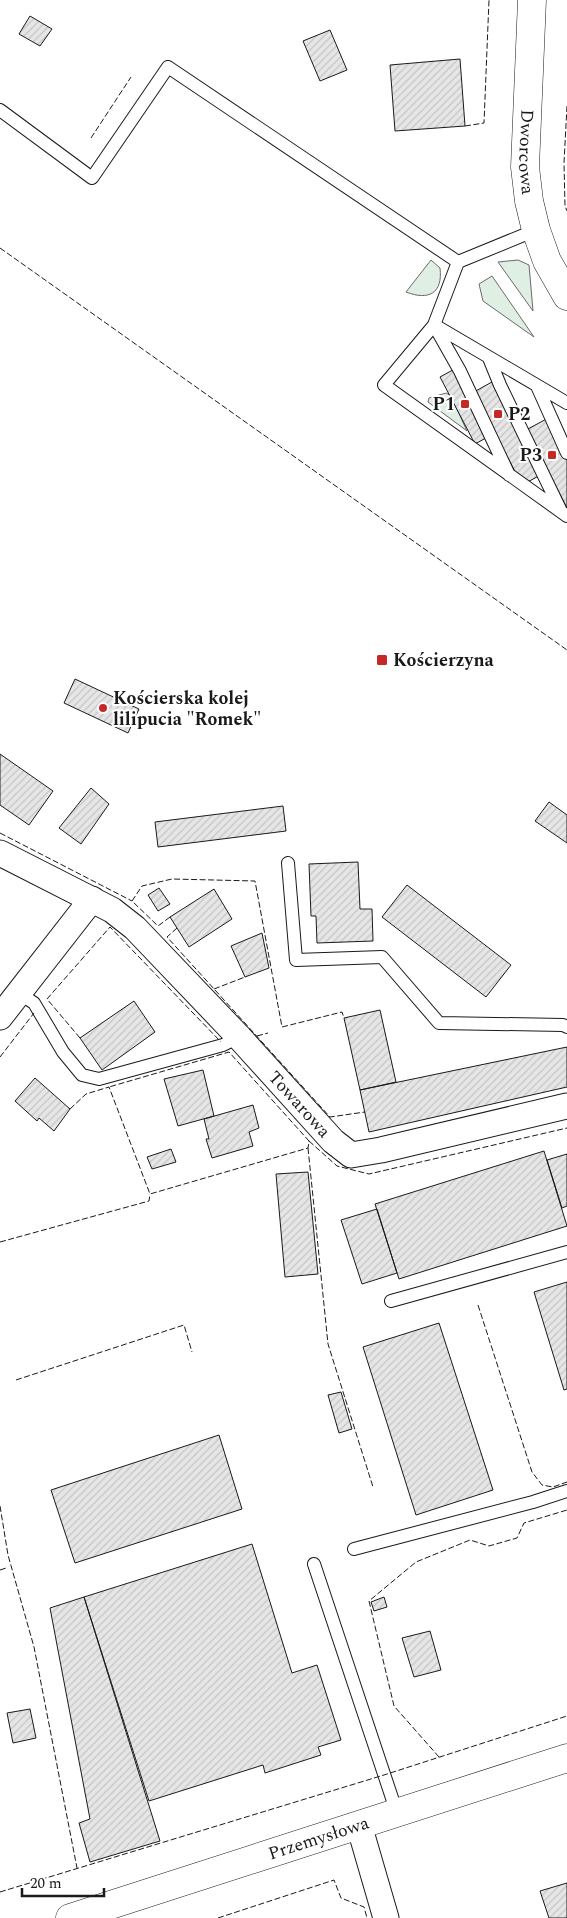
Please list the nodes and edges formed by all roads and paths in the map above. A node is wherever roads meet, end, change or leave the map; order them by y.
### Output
1 (532, 0) edge
2 (0, 110) edge
3 (536, 230) junction
4 (458, 262) junction
5 (567, 296) edge
6 (434, 325) junction
7 (489, 358) junction
8 (537, 386) junction
9 (567, 404) edge
10 (567, 453) edge
11 (510, 476) junction
12 (564, 514) edge
13 (0, 854) edge
14 (288, 863) dead end
15 (92, 900) junction
16 (20, 994) junction
17 (0, 1017) edge
18 (567, 1027) edge
19 (239, 1037) junction
20 (567, 1106) edge
21 (567, 1252) edge
22 (391, 1301) dead end
23 (567, 1491) edge
24 (354, 1549) dead end
25 (314, 1564) dead end
26 (567, 1758) edge
27 (397, 1813) junction
28 (358, 1825) junction
29 (70, 1918) edge
30 (386, 1918) edge

1 - 3 main road, Dworcowa
2 - 4 lane
3 - 4 lane
3 - 5 main road, Dworcowa
4 - 6 lane
6 - 7 lane
6 - 11 lane
6 - 11 lane
7 - 8 lane
7 - 12 lane
8 - 9 lane
8 - 10 lane
11 - 12 lane
13 - 15 street, Towarowa
14 - 18 lane
15 - 16 street
15 - 19 street, Towarowa
16 - 17 street
16 - 19 lane
19 - 20 street, Towarowa
21 - 22 lane
23 - 24 lane
25 - 27 lane
26 - 27 main road, Przemysłowa
27 - 28 main road, Przemysłowa
28 - 29 main road, Przemysłowa
28 - 30 street

